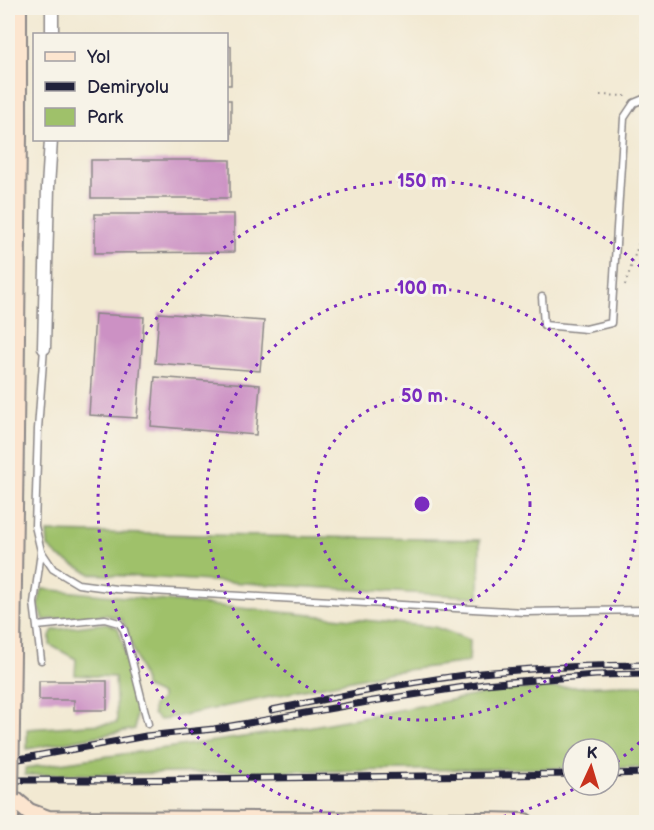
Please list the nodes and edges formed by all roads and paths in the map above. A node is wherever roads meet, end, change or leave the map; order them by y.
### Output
1 (18, 8) edge
2 (52, 8) edge
3 (52, 33) edge
4 (600, 95) dead end
5 (635, 97) dead end
6 (646, 98) edge
7 (51, 141) edge
8 (646, 222) edge
9 (623, 290) dead end
10 (542, 297) dead end
11 (44, 348) joint
12 (41, 551) junction
13 (646, 610) edge
14 (37, 626) junction
15 (41, 660) dead end
16 (148, 724) dead end
17 (10, 795) junction
18 (10, 822) edge
19 (525, 822) edge

1 - 17 main road, bridge
2 - 3 street
4 - 5 path
6 - 10 lane
7 - 11 street
8 - 9 path
11 - 12 lane
12 - 13 lane
12 - 14 lane
14 - 15 lane
14 - 16 lane
17 - 18 main road
17 - 19 main road

